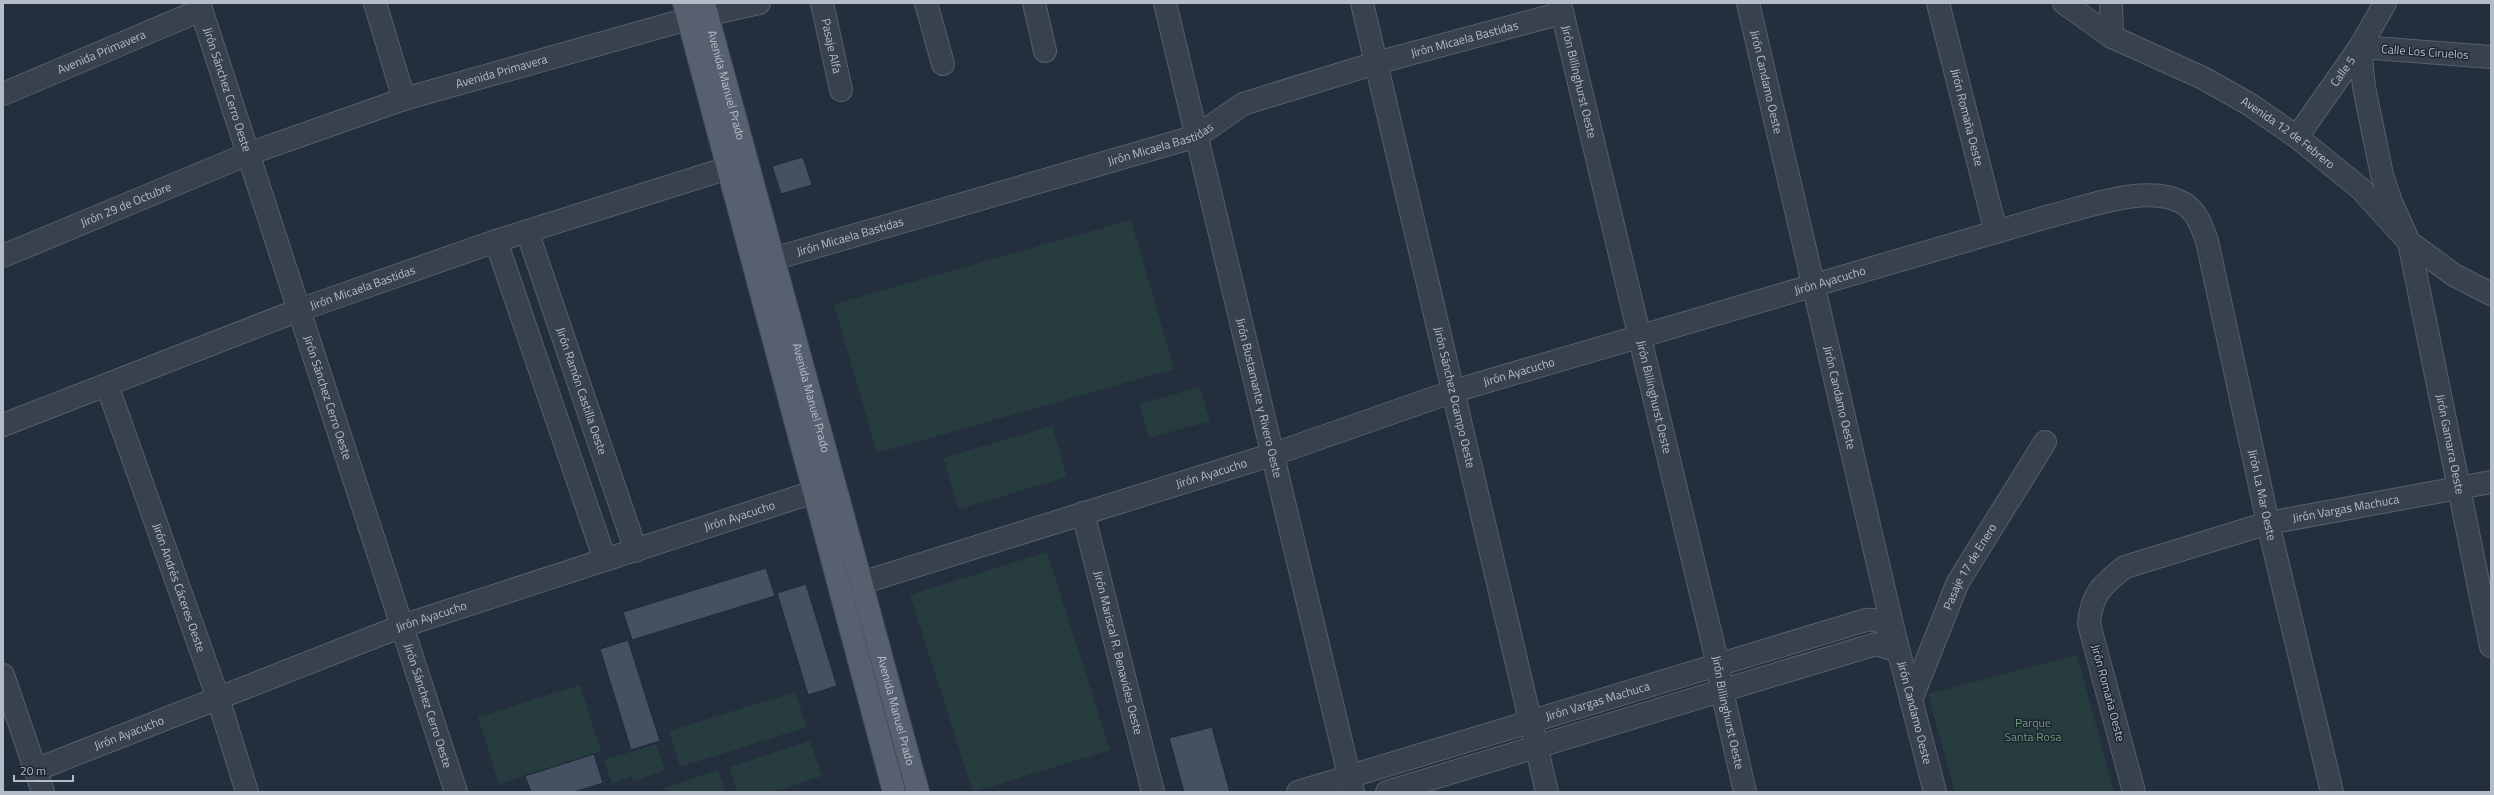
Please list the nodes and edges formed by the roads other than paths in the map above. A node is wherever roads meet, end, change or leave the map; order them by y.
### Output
1 (375, 3) edge
2 (759, 3) edge
3 (822, 3) edge
4 (926, 3) edge
5 (1034, 3) edge
6 (1165, 3) edge
7 (1362, 3) edge
8 (1748, 3) edge
9 (1938, 3) edge
10 (2064, 3) edge
11 (2111, 3) edge
12 (2383, 3) edge
13 (200, 6) edge
14 (1561, 8) edge
15 (696, 10) edge
16 (2112, 37) junction
17 (2360, 47) junction
18 (1045, 52) dead end
19 (2491, 57) edge
20 (943, 64) dead end
21 (1376, 64) junction
22 (841, 90) dead end
23 (3, 94) edge
24 (404, 99) junction
25 (1197, 136) junction
26 (2297, 137) junction
27 (248, 154) junction
28 (728, 168) junction
29 (2183, 203) joint
30 (527, 231) junction
31 (1996, 232) junction
32 (496, 241) junction
33 (2409, 242) junction
34 (3, 256) edge
35 (763, 262) junction
36 (1814, 287) junction
37 (2491, 294) edge
38 (299, 310) junction
39 (1638, 338) junction
40 (107, 385) junction
41 (1454, 391) junction
42 (3, 425) edge
43 (2045, 442) dead end
44 (1274, 454) junction
45 (2491, 482) edge
46 (834, 485) junction
47 (2459, 487) junction
48 (814, 492) junction
49 (1083, 513) junction
50 (2268, 523) junction
51 (636, 551) junction
52 (605, 560) junction
53 (861, 583) junction
54 (2096, 594) joint
55 (402, 626) junction
56 (1894, 633) junction
57 (2491, 646) edge
58 (1899, 654) junction
59 (1718, 665) junction
60 (3, 675) edge
61 (1722, 691) junction
62 (218, 698) junction
63 (1911, 700) junction
64 (1531, 723) junction
65 (1537, 747) junction
66 (35, 770) junction
67 (1352, 784) edge
68 (43, 792) edge
69 (247, 792) edge
70 (456, 792) edge
71 (894, 792) edge
72 (918, 792) edge
73 (1153, 792) edge
74 (1298, 792) edge
75 (1387, 792) edge
76 (1547, 792) edge
77 (1745, 792) edge
78 (1935, 792) edge
79 (2134, 792) edge
80 (2332, 792) edge

1 - 24 street
2 - 15 street, Avenida Primavera
3 - 22 street, Pasaje Alfa
4 - 20 street
5 - 18 street
6 - 25 street, Jirón Bustamante y Rivero Oeste
7 - 21 street, Jirón Sánchez Ocampo Oeste
8 - 36 street, Jirón Candamo Oeste
9 - 31 street, Jirón Romaña Oeste
10 - 16 street, Avenida 12 de Febrero
11 - 16 street
12 - 17 street, Calle 5
13 - 23 street, Avenida Primavera
13 - 27 street, Jirón Sánchez Cerro Oeste
14 - 21 street, Jirón Micaela Bastidas
14 - 39 street, Jirón Billinghurst Oeste
15 - 24 street, Avenida Primavera
15 - 28 main road, Avenida Manuel Prado
15 - 35 main road, Avenida Manuel Prado
16 - 26 street, Avenida 12 de Febrero
17 - 19 street, Calle Los Ciruelos
17 - 26 street, Calle 5
17 - 33 street
21 - 25 street, Jirón Micaela Bastidas
21 - 41 street, Jirón Sánchez Ocampo Oeste
24 - 27 street, Avenida Primavera
25 - 35 street, Jirón Micaela Bastidas
25 - 44 street, Jirón Bustamante y Rivero Oeste
26 - 33 street, Avenida 12 de Febrero
27 - 34 street, Jirón 29 de Octubre
27 - 38 street, Jirón Sánchez Cerro Oeste
28 - 30 street, Jirón Micaela Bastidas
28 - 35 main road, Avenida Manuel Prado
29 - 31 street, Jirón Ayacucho
29 - 50 street, Jirón La Mar Oeste
30 - 32 street, Jirón Micaela Bastidas
30 - 51 street, Jirón Ramón Castilla Oeste
31 - 36 street, Jirón Ayacucho
32 - 38 street, Jirón Micaela Bastidas
32 - 52 street
33 - 37 street, Avenida 12 de Febrero
33 - 47 street, Jirón Gamarra Oeste
35 - 46 main road, Avenida Manuel Prado
35 - 48 main road, Avenida Manuel Prado
36 - 39 street, Jirón Ayacucho
36 - 56 street, Jirón Candamo Oeste
38 - 40 street, Jirón Micaela Bastidas
38 - 55 street, Jirón Sánchez Cerro Oeste
39 - 41 street, Jirón Ayacucho
39 - 59 street, Jirón Billinghurst Oeste
40 - 42 street, Jirón Micaela Bastidas
40 - 62 street, Jirón Andrés Cáceres Oeste
41 - 44 street, Jirón Ayacucho
41 - 64 street, Jirón Sánchez Ocampo Oeste
43 - 63 street, Pasaje 17 de Enero
44 - 49 street, Jirón Ayacucho
44 - 67 street, Jirón Bustamante y Rivero Oeste
45 - 47 street, Jirón Vargas Machuca
46 - 48 street, Jirón Ayacucho
46 - 53 main road, Avenida Manuel Prado
47 - 50 street, Jirón Vargas Machuca
47 - 57 street, Jirón Gamarra Oeste
48 - 51 street, Jirón Ayacucho
48 - 71 main road, Avenida Manuel Prado
49 - 53 street, Jirón Ayacucho
49 - 73 street, Jirón Mariscal R. Benavides Oeste
50 - 54 street, Jirón Vargas Machuca
50 - 80 street, Jirón La Mar Oeste
51 - 52 street, Jirón Ayacucho
52 - 55 street, Jirón Ayacucho
53 - 72 main road, Avenida Manuel Prado
54 - 79 street, Jirón Romaña Oeste
55 - 62 street, Jirón Ayacucho
55 - 70 street, Jirón Sánchez Cerro Oeste
56 - 58 street, Jirón Candamo Oeste
56 - 59 street, Jirón Vargas Machuca
58 - 61 street
58 - 63 street, Jirón Candamo Oeste
59 - 61 street, Jirón Billinghurst Oeste
59 - 64 street, Jirón Vargas Machuca
60 - 66 street
61 - 65 street
61 - 77 street, Jirón Billinghurst Oeste
62 - 66 street, Jirón Ayacucho
62 - 69 street, Jirón Andrés Cáceres Oeste
63 - 78 street, Jirón Candamo Oeste
64 - 65 street, Jirón Sánchez Ocampo Oeste
64 - 67 street, Jirón Vargas Machuca
65 - 75 street
65 - 76 street, Jirón Sánchez Ocampo Oeste
66 - 68 street
67 - 74 street, Jirón Vargas Machuca

